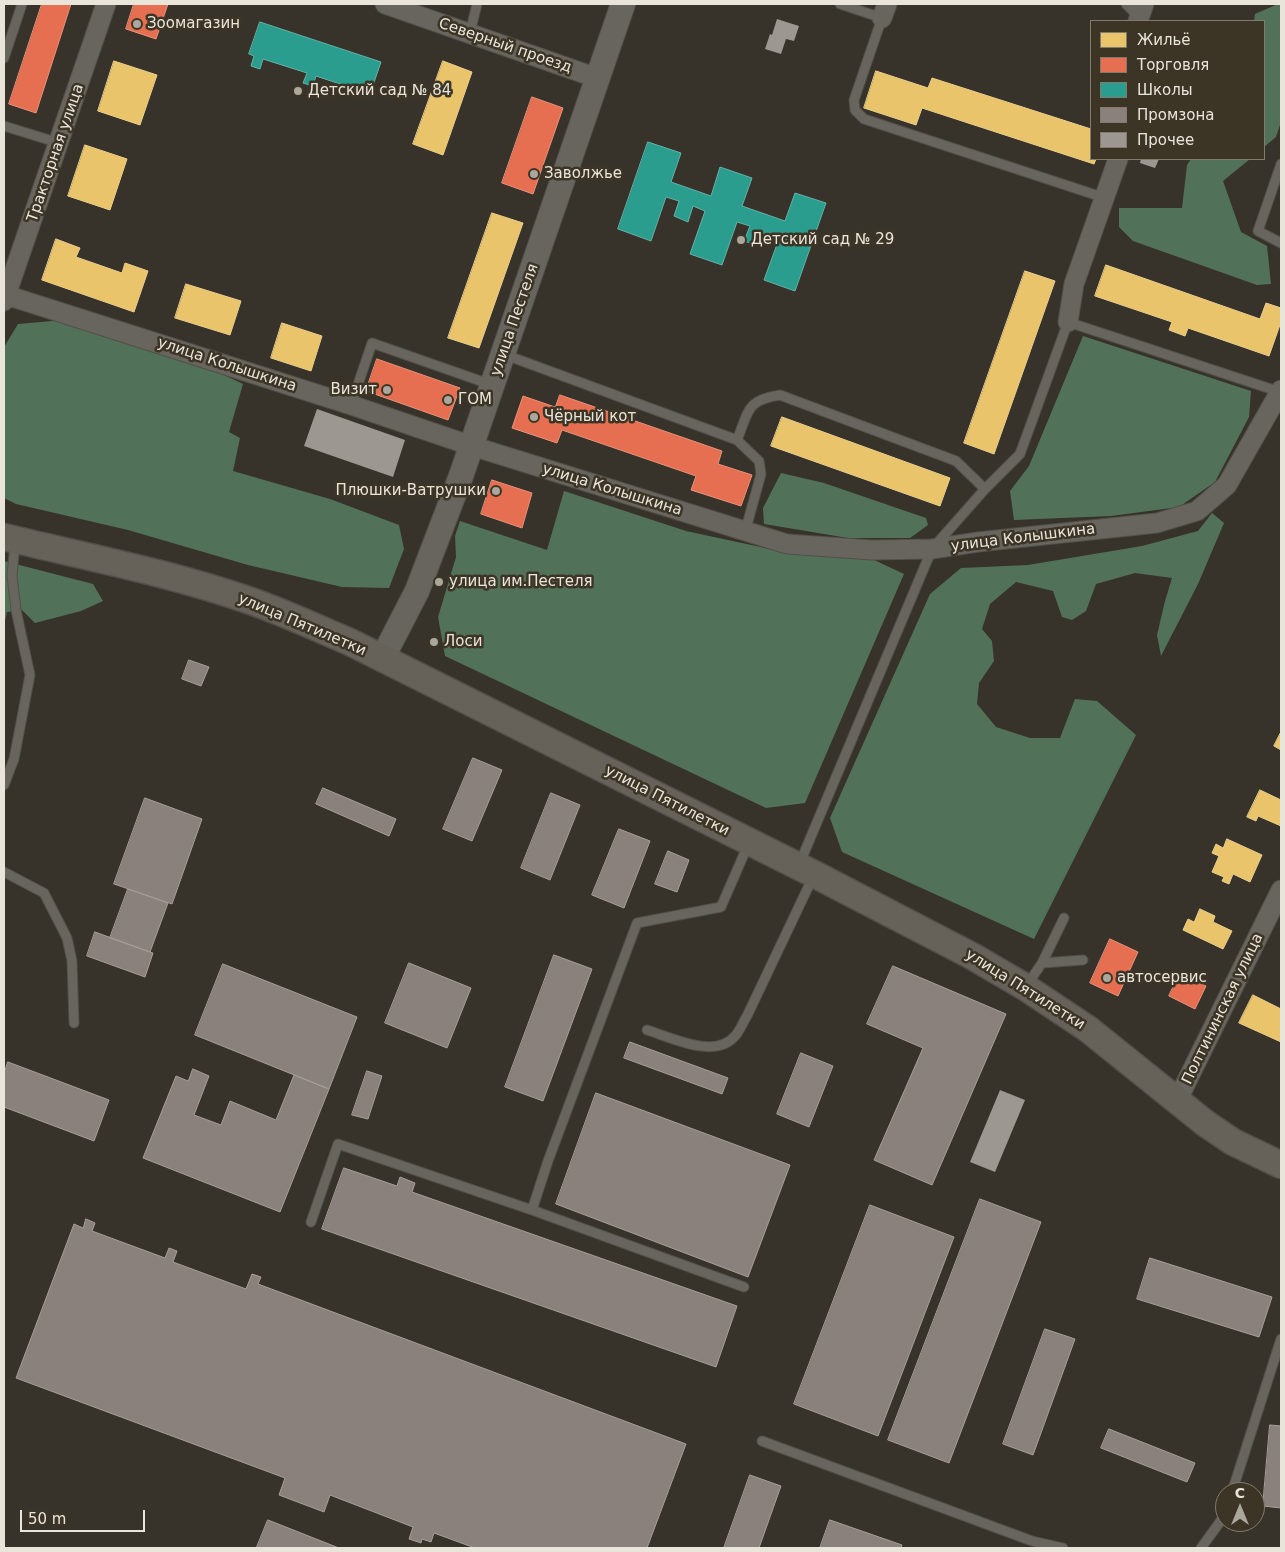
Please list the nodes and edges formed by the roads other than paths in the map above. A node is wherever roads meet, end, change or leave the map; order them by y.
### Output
1 (22, 4) edge
2 (106, 4) edge
3 (385, 4) edge
4 (478, 4) edge
5 (623, 4) edge
6 (840, 4) edge
7 (1126, 4) edge
8 (885, 11) edge
9 (1140, 14) edge
10 (470, 33) junction
11 (4, 58) edge
12 (597, 78) junction
13 (4, 126) edge
14 (59, 144) junction
15 (1118, 160) edge
16 (1281, 164) edge
17 (1105, 198) junction
18 (1281, 243) edge
19 (5, 298) edge
20 (1068, 322) junction
21 (503, 354) junction
22 (492, 385) junction
23 (1281, 391) edge
24 (351, 405) junction
25 (737, 440) junction
26 (472, 446) junction
27 (985, 489) junction
28 (746, 532) junction
29 (10, 539) edge
30 (932, 549) junction
31 (382, 659) junction
32 (4, 785) edge
33 (750, 842) junction
34 (806, 870) junction
35 (4, 872) edge
36 (1281, 890) edge
37 (1064, 918) dead end
38 (1083, 960) dead end
39 (1042, 962) junction
40 (1025, 987) junction
41 (74, 1023) dead end
42 (647, 1030) dead end
43 (1177, 1101) junction
44 (1281, 1165) edge
45 (532, 1210) junction
46 (311, 1222) dead end
47 (744, 1287) dead end
48 (1281, 1339) edge
49 (762, 1441) dead end
50 (1235, 1482) edge
51 (1215, 1529) edge
52 (1063, 1548) edge
53 (1201, 1548) edge

1 - 11 lane
2 - 14 street, Тракторная улица
3 - 10 street, Северный проезд
4 - 10 lane
5 - 12 street, улица Пестеля
6 - 8 lane
7 - 9 lane
8 - 17 lane
10 - 12 street, Северный проезд
12 - 21 street, улица Пестеля
13 - 14 lane
14 - 19 street, Тракторная улица
15 - 17 street
16 - 18 lane
17 - 20 street
19 - 24 street, улица Колышкина
20 - 23 lane
20 - 27 lane
21 - 22 street, улица Пестеля
21 - 25 lane
22 - 24 lane
22 - 26 street, улица Пестеля
23 - 30 street, улица Колышкина
24 - 26 street, улица Колышкина
25 - 27 lane
25 - 28 lane
26 - 28 street, улица Колышкина
26 - 31 street, улица Пестеля
27 - 30 lane
28 - 30 street, улица Колышкина
29 - 31 main road, улица Пятилетки
29 - 32 lane
30 - 34 lane
31 - 33 main road, улица Пятилетки
33 - 34 main road, улица Пятилетки
33 - 45 lane
34 - 40 main road, улица Пятилетки
34 - 42 lane
35 - 41 lane
36 - 43 street, Полтининская улица
37 - 39 lane
38 - 39 lane
39 - 40 lane
40 - 43 main road, улица Пятилетки
43 - 44 main road, улица Пятилетки
45 - 46 lane
45 - 47 lane
48 - 50 lane
49 - 52 lane
51 - 53 lane

